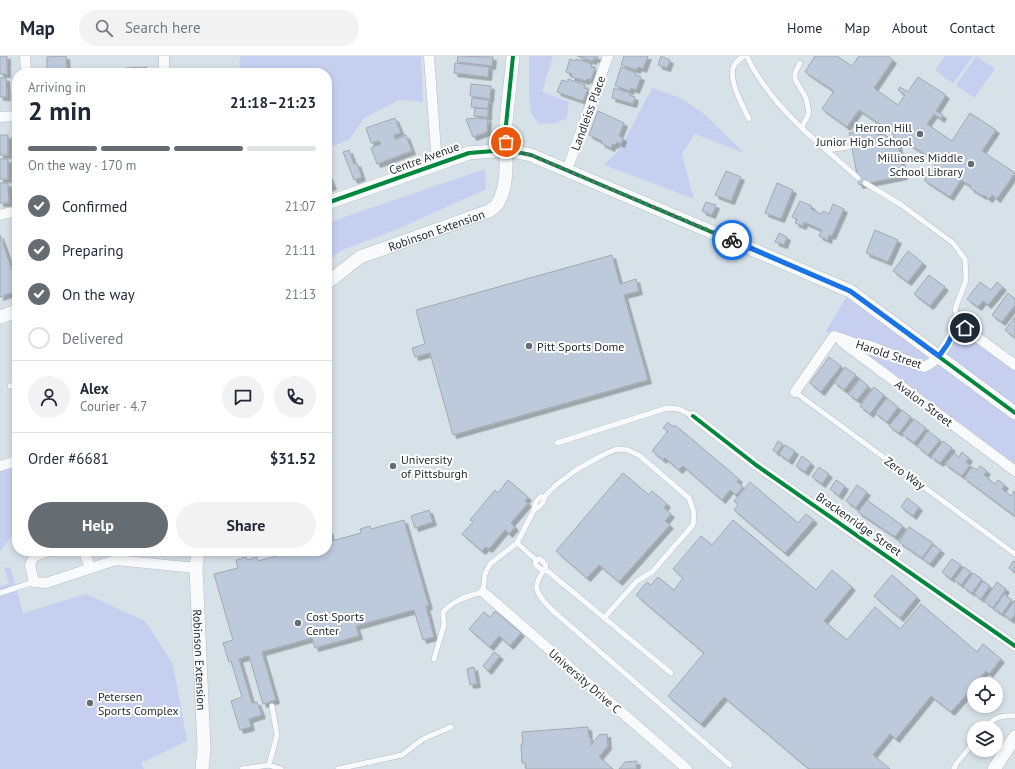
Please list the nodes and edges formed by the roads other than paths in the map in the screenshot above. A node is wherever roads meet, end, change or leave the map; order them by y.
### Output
1 (25, 56) edge
2 (164, 56) edge
3 (429, 56) edge
4 (513, 56) edge
5 (608, 56) edge
6 (745, 56) edge
7 (800, 63) dead end
8 (26, 68) edge
9 (164, 68) edge
10 (12, 116) edge
11 (0, 117) edge
12 (749, 119) dead end
13 (802, 127) junction
14 (848, 147) dead end
15 (507, 150) junction
16 (827, 150) junction
17 (437, 165) junction
18 (568, 170) junction
19 (858, 178) dead end
20 (865, 183) dead end
21 (332, 201) edge
22 (12, 212) edge
23 (0, 215) edge
24 (332, 278) edge
25 (12, 313) edge
26 (0, 317) edge
27 (958, 324) junction
28 (834, 336) junction
29 (939, 356) junction
30 (1015, 364) edge
31 (795, 392) joint
32 (1015, 413) edge
33 (693, 416) joint
34 (557, 444) dead end
35 (12, 462) edge
36 (0, 466) edge
37 (1015, 471) edge
38 (517, 543) junction
39 (1015, 554) edge
40 (34, 556) edge
41 (86, 556) edge
42 (197, 556) edge
43 (90, 568) junction
44 (196, 568) junction
45 (546, 569) junction
46 (34, 582) junction
47 (483, 592) junction
48 (0, 593) edge
49 (604, 618) junction
50 (1015, 646) edge
51 (434, 658) dead end
52 (671, 673) dead end
53 (272, 706) dead end
54 (1015, 716) edge
55 (992, 721) edge
56 (451, 727) dead end
57 (1015, 737) edge
58 (967, 751) edge
59 (269, 765) junction
60 (730, 765) dead end
61 (202, 769) edge
62 (242, 769) edge
63 (281, 769) edge
64 (338, 769) edge
65 (687, 769) edge
66 (954, 769) edge
67 (994, 769) edge

1 - 8 street
2 - 9 street
3 - 17 street
4 - 15 main road, Robinson Extension
5 - 18 street, Landleiss Place
6 - 12 lane
6 - 13 lane
7 - 13 lane
10 - 11 street
13 - 16 lane
14 - 16 lane
15 - 17 main road, Centre Avenue
15 - 18 main road, Centre Avenue
15 - 24 main road, Robinson Extension
16 - 19 lane
17 - 21 main road, Centre Avenue
18 - 29 main road, Centre Avenue
20 - 27 lane
22 - 23 street
25 - 26 main road
27 - 29 street
27 - 30 street
28 - 29 street, Harold Street
28 - 31 street
28 - 37 street, Avalon Street
29 - 32 main road, Centre Avenue
31 - 39 lane, Zero Way
33 - 34 lane
33 - 50 street, Brackenridge Street
35 - 36 street
38 - 45 lane
38 - 47 lane
38 - 49 lane
40 - 46 street
41 - 43 street
42 - 44 main road, Robinson Extension
43 - 44 street
43 - 46 street
44 - 61 main road, Robinson Extension
45 - 49 lane
45 - 60 lane
46 - 48 lane
47 - 51 lane
47 - 65 street, University Drive C
49 - 52 lane
53 - 59 lane
54 - 55 lane
56 - 64 lane
57 - 67 main road
58 - 66 lane
59 - 62 lane
59 - 63 lane

